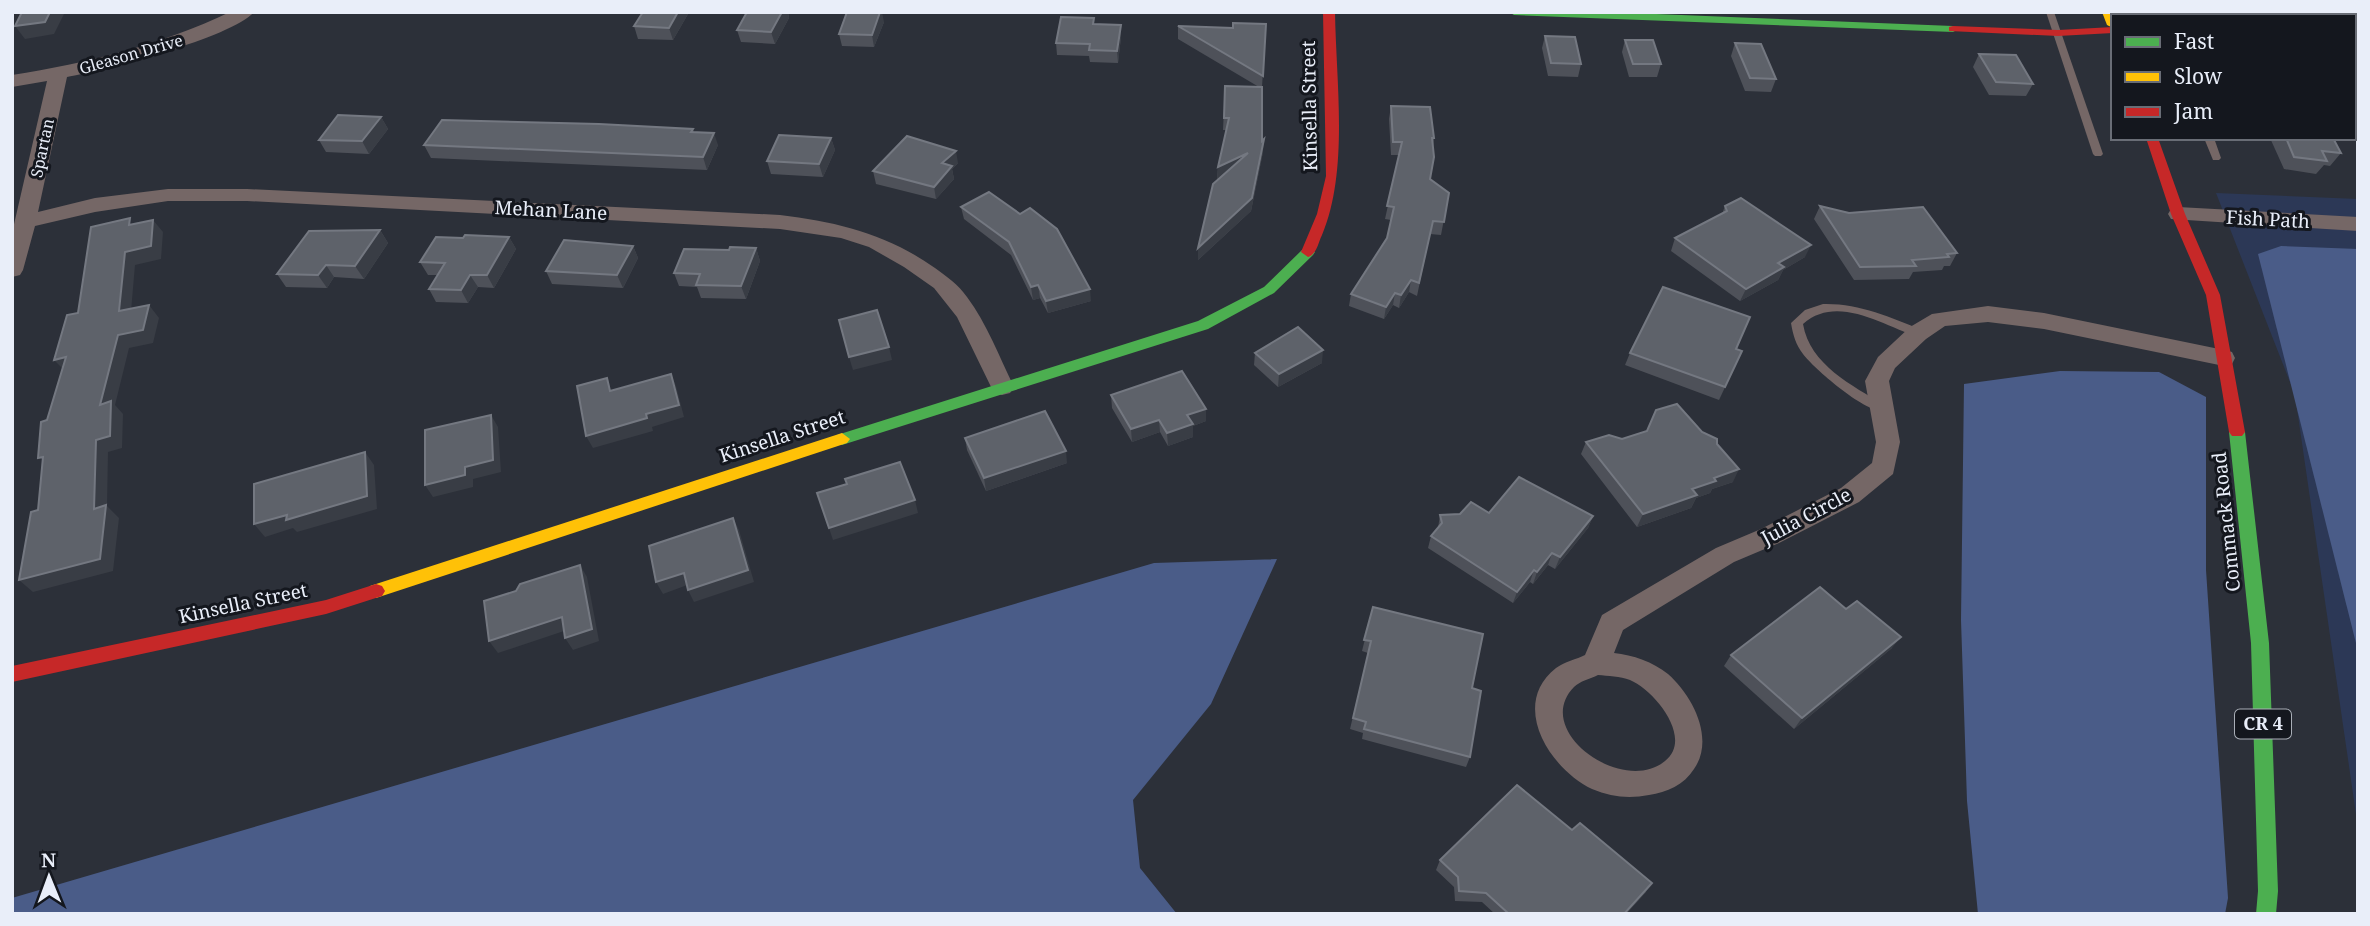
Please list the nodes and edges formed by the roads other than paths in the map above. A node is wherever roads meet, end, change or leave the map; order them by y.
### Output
1 (245, 12) edge
2 (1329, 12) edge
3 (1514, 12) edge
4 (2050, 12) edge
5 (1680, 16) edge
6 (2111, 30) edge
7 (2058, 33) junction
8 (58, 74) junction
9 (12, 80) edge
10 (2153, 140) edge
11 (2210, 140) edge
12 (2098, 154) dead end
13 (2216, 158) dead end
14 (2178, 214) junction
15 (26, 222) junction
16 (2358, 224) edge
17 (12, 270) edge
18 (1918, 333) junction
19 (2224, 358) junction
20 (1002, 387) junction
21 (1880, 408) junction
22 (1596, 663) junction
23 (12, 674) edge
24 (2266, 914) edge

1 - 8 street, Gleason Drive
2 - 20 street, Kinsella Street
3 - 5 street
4 - 7 lane
5 - 7 street
6 - 7 street
7 - 12 lane
8 - 9 street, Gleason Drive
8 - 15 street, Spartan
10 - 14 street, Commack Road / CR 4
11 - 13 lane
14 - 16 street, Fish Path
14 - 19 street, Commack Road / CR 4
15 - 17 street, Spartan
15 - 20 street, Mehan Lane
18 - 19 street, Julia Circle
18 - 21 street, Julia Circle
18 - 21 lane
19 - 24 street, Commack Road / CR 4
20 - 23 street, Kinsella Street
21 - 22 street, Julia Circle
22 - 22 street

